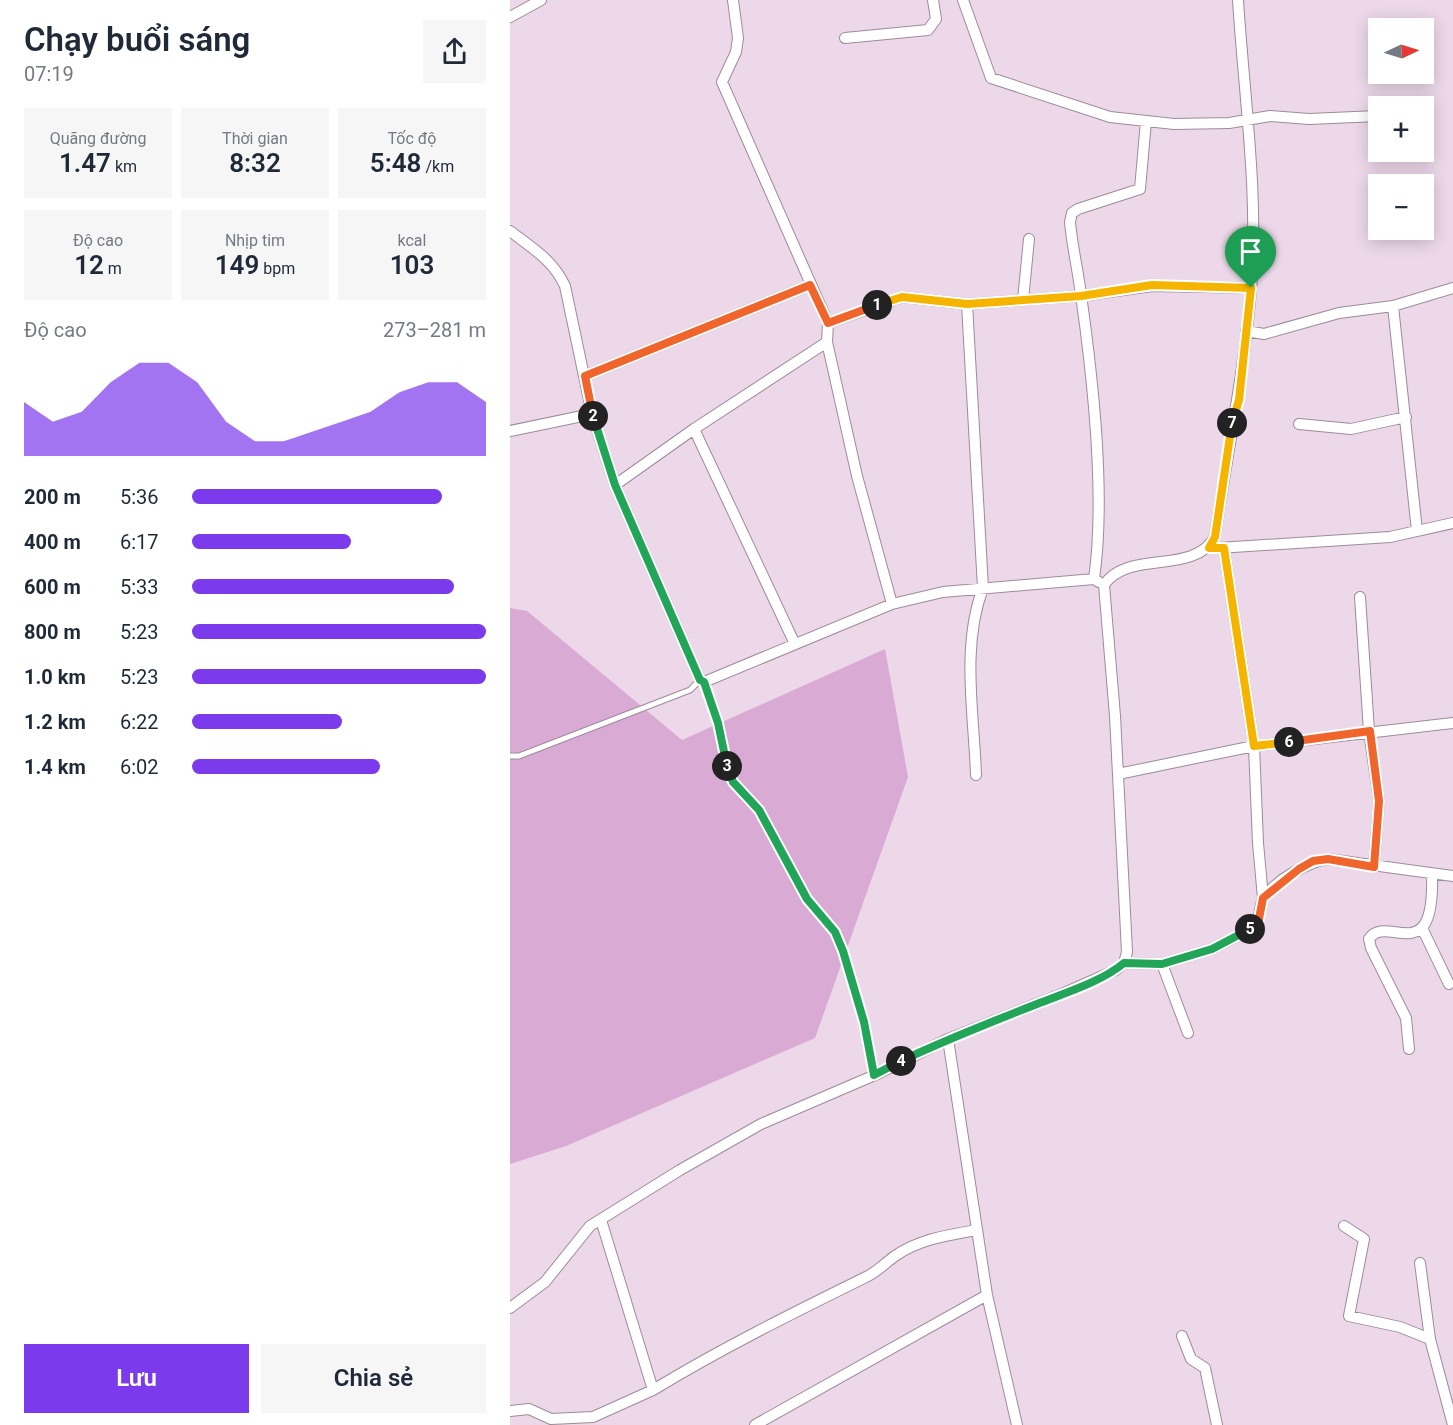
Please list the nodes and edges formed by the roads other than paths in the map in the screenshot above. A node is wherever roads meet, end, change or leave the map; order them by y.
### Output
1 (541, 0) edge
2 (734, 0) edge
3 (933, 0) edge
4 (963, 0) edge
5 (1238, 0) edge
6 (510, 17) edge
7 (845, 38) dead end
8 (1368, 116) edge
9 (1246, 119) junction
10 (1146, 121) junction
11 (510, 231) edge
12 (1029, 239) dead end
13 (810, 285) junction
14 (1251, 288) junction
15 (1453, 288) edge
16 (1081, 296) junction
17 (1023, 300) junction
18 (967, 304) junction
19 (1393, 306) junction
20 (828, 323) junction
21 (1246, 331) junction
22 (827, 342) junction
23 (585, 376) junction
24 (592, 414) junction
25 (1406, 417) junction
26 (1299, 424) dead end
27 (693, 429) junction
28 (510, 431) edge
29 (615, 485) junction
30 (1453, 523) edge
31 (1417, 531) junction
32 (1209, 548) junction
33 (1224, 548) junction
34 (1099, 582) junction
35 (983, 588) junction
36 (1360, 597) dead end
37 (892, 604) junction
38 (794, 642) junction
39 (702, 681) junction
40 (1453, 723) edge
41 (1370, 731) junction
42 (1254, 746) junction
43 (510, 756) edge
44 (1119, 774) junction
45 (976, 775) dead end
46 (1374, 867) junction
47 (1432, 875) junction
48 (1453, 876) edge
49 (1263, 898) junction
50 (1422, 928) junction
51 (1124, 963) junction
52 (1162, 964) junction
53 (1449, 984) dead end
54 (1188, 1033) dead end
55 (948, 1038) junction
56 (1409, 1049) dead end
57 (874, 1075) junction
58 (601, 1220) junction
59 (1344, 1226) dead end
60 (977, 1230) junction
61 (1420, 1263) dead end
62 (987, 1295) junction
63 (510, 1308) edge
64 (1182, 1336) dead end
65 (1430, 1339) junction
66 (653, 1390) junction
67 (510, 1411) edge
68 (755, 1425) edge
69 (1017, 1425) edge
70 (1217, 1425) edge
71 (1453, 1425) edge

1 - 6 street
2 - 13 street
3 - 7 street
4 - 10 street
5 - 9 street
8 - 9 street
9 - 10 street
9 - 14 street
10 - 16 street
11 - 23 street
12 - 17 street
13 - 20 street
13 - 23 street
14 - 16 street
14 - 21 street
15 - 19 street
16 - 17 street
16 - 34 street
17 - 18 street
18 - 20 street
18 - 35 street
19 - 21 street
19 - 25 street
20 - 22 street
21 - 32 street
22 - 27 street
22 - 37 street
23 - 24 street
24 - 28 street
24 - 29 street
25 - 26 street
25 - 31 street
27 - 29 street
27 - 38 street
29 - 39 street
30 - 31 street
31 - 33 street
32 - 33 street
32 - 34 street
33 - 42 street
34 - 35 street
34 - 44 street
35 - 37 street
35 - 45 street
36 - 41 street
37 - 38 street
38 - 39 street
39 - 43 lane
39 - 57 lane
40 - 41 street
41 - 42 street
41 - 46 street
42 - 44 street
42 - 49 street
44 - 51 street
46 - 47 street
46 - 49 street
47 - 48 street
47 - 50 street
49 - 52 street
50 - 53 street
50 - 56 street
51 - 52 street
51 - 55 street
52 - 54 street
55 - 57 street
55 - 60 street
57 - 58 street
58 - 63 street
58 - 66 street
59 - 65 street
60 - 62 street
60 - 66 street
61 - 65 street
62 - 68 street
62 - 69 street
64 - 70 street
65 - 71 street
66 - 67 street

